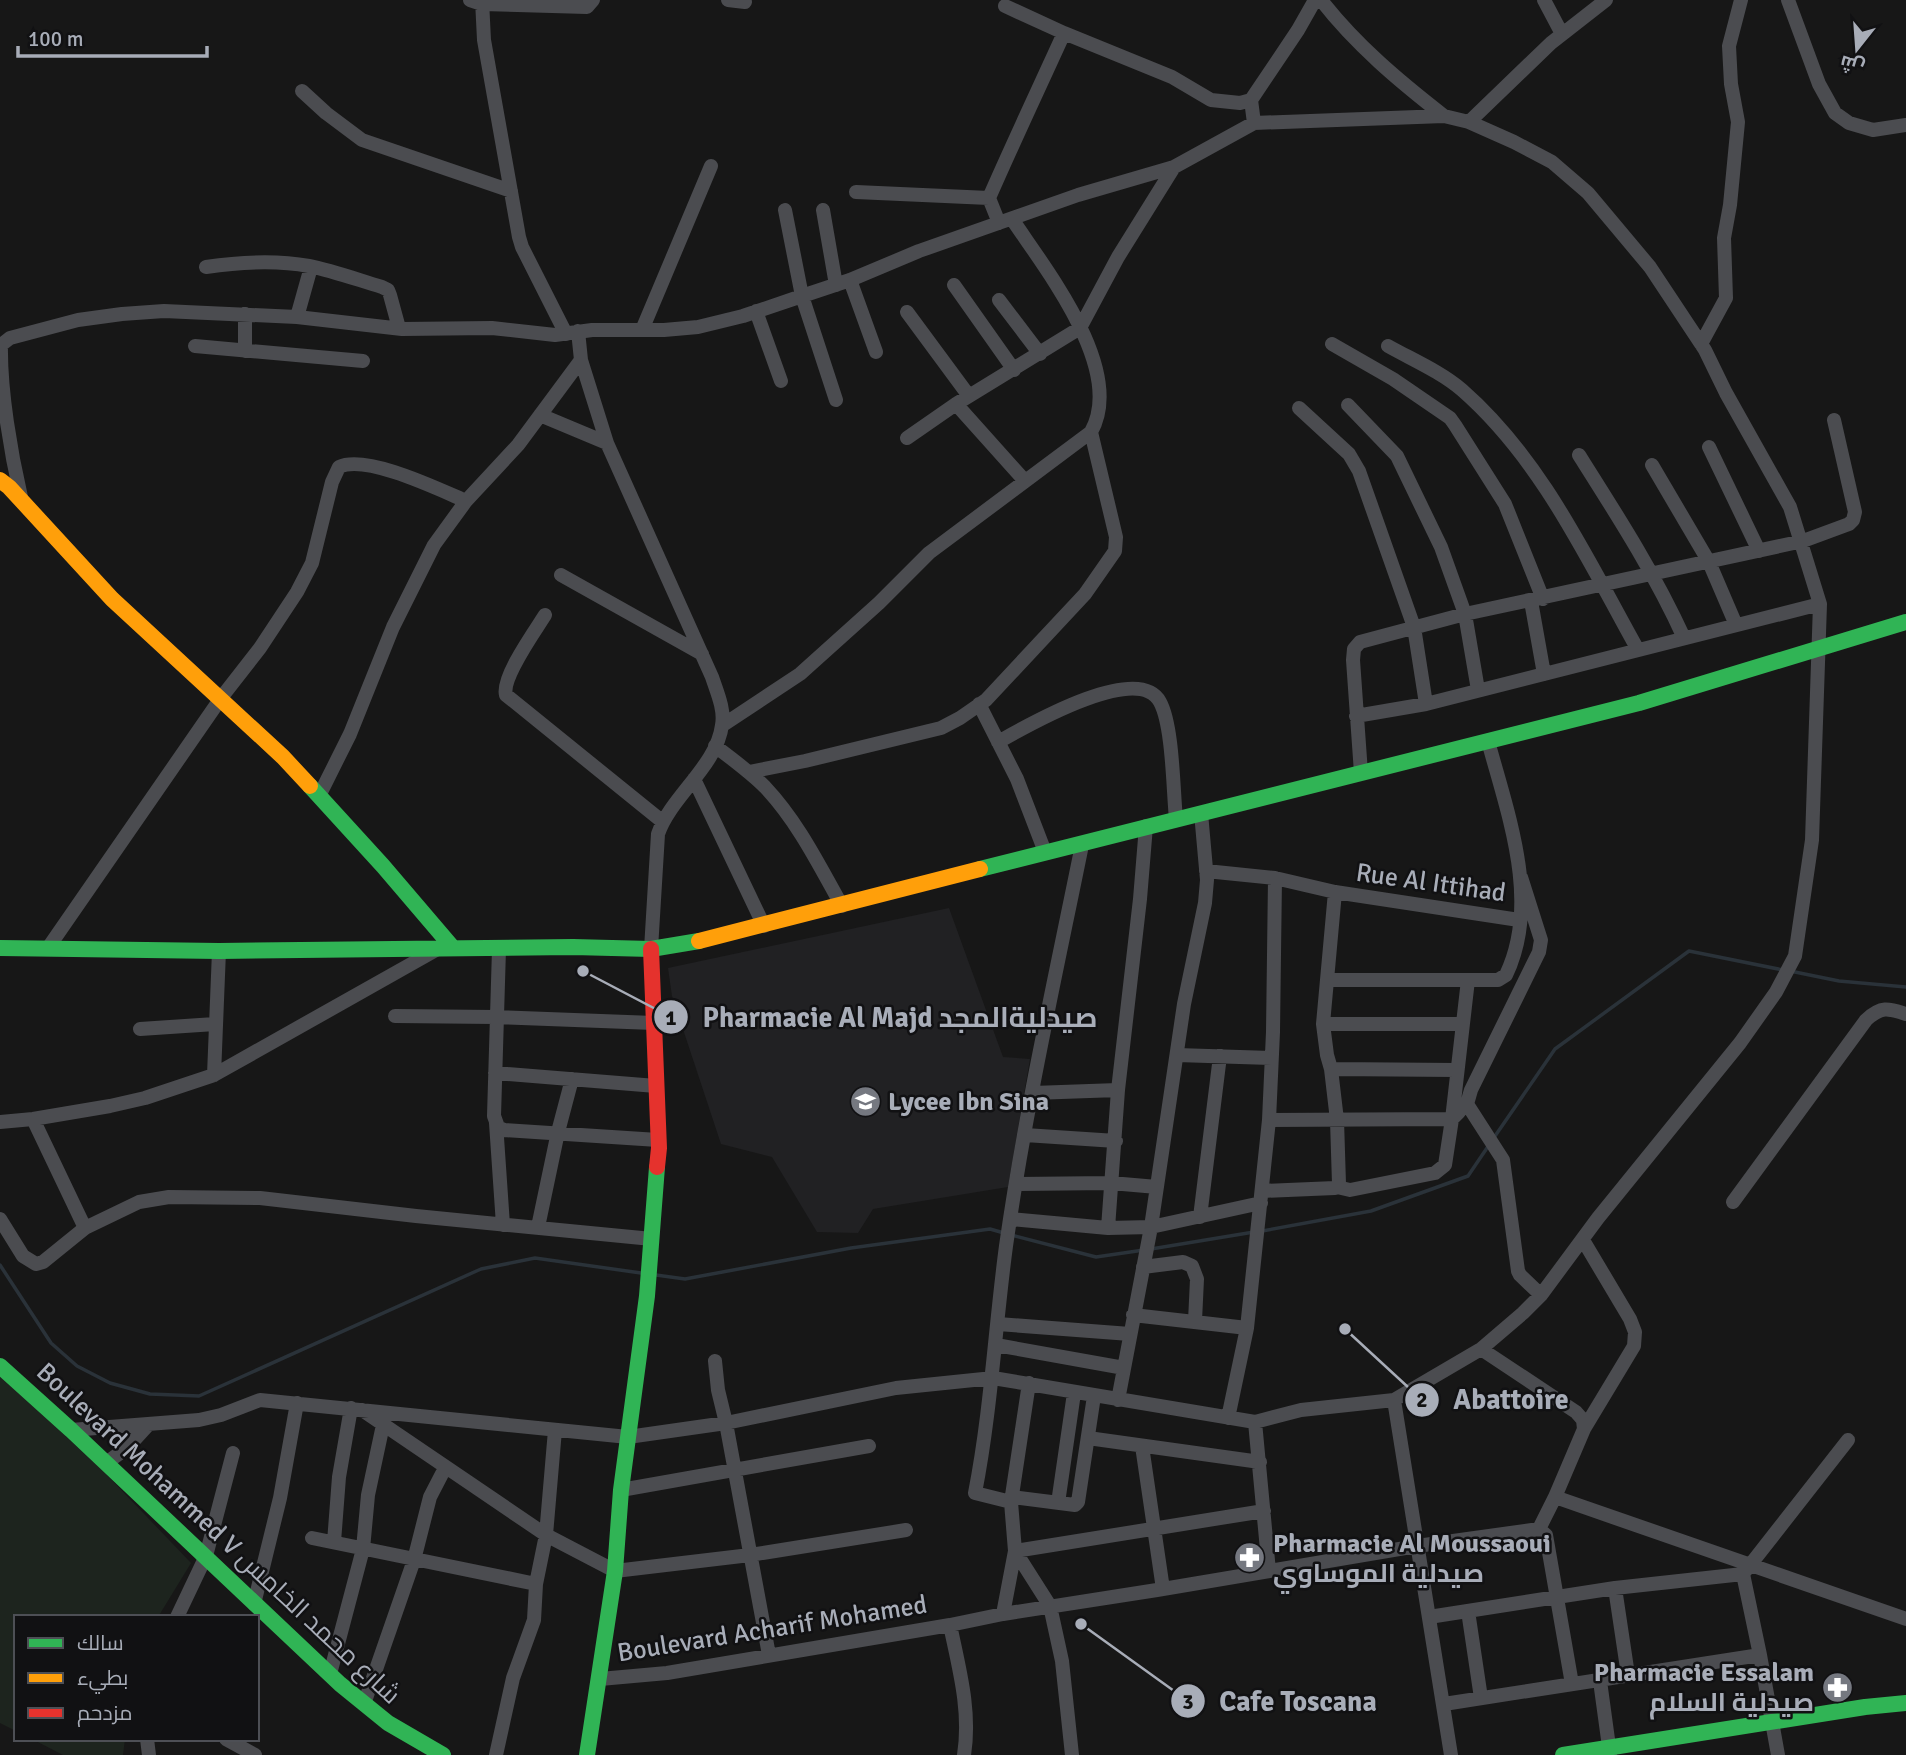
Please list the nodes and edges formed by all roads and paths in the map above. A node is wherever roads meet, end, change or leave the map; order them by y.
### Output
1 (593, 0) edge
2 (728, 0) edge
3 (1544, 0) edge
4 (1606, 0) edge
5 (1741, 0) edge
6 (1788, 0) edge
7 (478, 1) edge
8 (744, 2) dead end
9 (1312, 2) edge
10 (546, 3) edge
11 (1004, 6) dead end
12 (1064, 33) junction
13 (1562, 34) junction
14 (302, 91) dead end
15 (1251, 100) junction
16 (1444, 116) junction
17 (1469, 122) junction
18 (1254, 123) junction
19 (1906, 125) edge
20 (711, 166) dead end
21 (1174, 167) junction
22 (511, 191) junction
23 (856, 192) dead end
24 (989, 198) junction
25 (785, 210) dead end
26 (823, 210) dead end
27 (1006, 221) junction
28 (206, 267) dead end
29 (311, 267) junction
30 (843, 282) junction
31 (954, 285) dead end
32 (802, 296) junction
33 (999, 300) dead end
34 (757, 311) junction
35 (907, 312) dead end
36 (245, 314) junction
37 (297, 317) junction
38 (399, 328) junction
39 (1080, 328) junction
40 (642, 330) junction
41 (572, 333) junction
42 (1332, 344) dead end
43 (1701, 344) junction
44 (195, 346) dead end
45 (1388, 346) dead end
46 (245, 351) junction
47 (876, 352) dead end
48 (1040, 354) junction
49 (363, 360) dead end
50 (581, 360) junction
51 (1014, 370) junction
52 (781, 381) dead end
53 (969, 396) junction
54 (836, 400) dead end
55 (956, 404) junction
56 (1348, 405) dead end
57 (1299, 408) dead end
58 (3, 410) edge
59 (540, 415) junction
60 (1834, 420) dead end
61 (1091, 432) junction
62 (907, 438) dead end
63 (607, 443) junction
64 (1709, 447) dead end
65 (1579, 456) dead end
66 (1651, 465) dead end
67 (0, 480) edge
68 (1025, 481) junction
69 (22, 501) junction
70 (466, 501) junction
71 (1803, 541) junction
72 (1759, 551) junction
73 (1709, 562) junction
74 (561, 575) dead end
75 (1651, 575) junction
76 (1602, 586) junction
77 (1537, 600) junction
78 (1820, 604) junction
79 (1465, 614) junction
80 (545, 615) dead end
81 (1906, 622) edge
82 (1736, 625) junction
83 (1415, 627) junction
84 (1684, 638) junction
85 (1821, 647) junction
86 (1638, 650) junction
87 (702, 654) junction
88 (1544, 674) junction
89 (1478, 690) junction
90 (221, 698) junction
91 (979, 704) junction
92 (1426, 704) junction
93 (1356, 716) junction
94 (723, 725) junction
95 (1488, 741) junction
96 (998, 742) junction
97 (715, 746) junction
98 (749, 772) junction
99 (1361, 773) junction
100 (694, 779) junction
101 (319, 796) junction
102 (1201, 813) junction
103 (1176, 819) junction
104 (663, 821) junction
105 (1146, 826) junction
106 (1082, 845) junction
107 (1045, 852) junction
108 (1206, 871) junction
109 (1521, 877) junction
110 (1275, 878) junction
111 (1335, 892) junction
112 (842, 906) junction
113 (1519, 920) junction
114 (764, 926) junction
115 (0, 948) edge
116 (48, 948) junction
117 (445, 949) junction
118 (499, 949) junction
119 (651, 949) junction
120 (219, 951) junction
121 (1327, 980) junction
122 (1468, 981) junction
123 (1906, 1014) edge
124 (395, 1016) dead end
125 (495, 1017) junction
126 (654, 1023) junction
127 (215, 1024) junction
128 (1323, 1024) junction
129 (1462, 1024) junction
130 (140, 1029) dead end
131 (1177, 1055) junction
132 (1220, 1056) junction
133 (1271, 1058) junction
134 (1331, 1069) junction
135 (1457, 1070) junction
136 (495, 1073) junction
137 (214, 1075) junction
138 (572, 1079) junction
139 (656, 1086) junction
140 (1118, 1090) junction
141 (1032, 1093) junction
142 (1467, 1104) junction
143 (33, 1119) junction
144 (1452, 1119) junction
145 (1269, 1120) junction
146 (1337, 1121) junction
147 (0, 1122) edge
148 (496, 1124) junction
149 (558, 1132) junction
150 (1026, 1135) junction
151 (658, 1140) junction
152 (1116, 1141) junction
153 (1111, 1183) junction
154 (1017, 1184) junction
155 (1157, 1187) junction
156 (1337, 1187) junction
157 (1262, 1197) junction
158 (1733, 1202) dead end
159 (1200, 1217) junction
160 (0, 1219) edge
161 (1011, 1219) junction
162 (503, 1225) junction
163 (538, 1227) junction
164 (85, 1228) junction
165 (1108, 1228) junction
166 (1151, 1229) junction
167 (652, 1239) junction
168 (1583, 1240) junction
169 (1144, 1262) junction
170 (1541, 1294) junction
171 (1133, 1315) junction
172 (1195, 1321) junction
173 (998, 1324) junction
174 (1247, 1328) junction
175 (1130, 1334) junction
176 (996, 1345) junction
177 (1481, 1349) junction
178 (715, 1361) dead end
179 (0, 1366) edge
180 (1124, 1368) junction
181 (993, 1378) junction
182 (1029, 1383) junction
183 (1074, 1393) junction
184 (1094, 1396) junction
185 (1118, 1400) junction
186 (1394, 1400) junction
187 (297, 1404) junction
188 (356, 1408) junction
189 (1228, 1418) junction
190 (1255, 1422) junction
191 (726, 1423) junction
192 (383, 1424) junction
193 (148, 1425) junction
194 (1584, 1429) junction
195 (71, 1430) junction
196 (555, 1430) junction
197 (628, 1437) junction
198 (1088, 1438) junction
199 (1848, 1440) dead end
200 (869, 1446) dead end
201 (1142, 1446) junction
202 (233, 1453) dead end
203 (1260, 1462) junction
204 (106, 1463) junction
205 (445, 1468) junction
206 (734, 1471) junction
207 (621, 1490) junction
208 (1555, 1497) junction
209 (1011, 1499) junction
210 (1058, 1503) junction
211 (1264, 1511) junction
212 (1154, 1529) junction
213 (1539, 1529) junction
214 (906, 1531) dead end
215 (546, 1535) junction
216 (312, 1538) dead end
217 (334, 1542) junction
218 (1417, 1546) junction
219 (363, 1549) junction
220 (1015, 1551) junction
221 (750, 1555) junction
222 (206, 1556) junction
223 (414, 1560) junction
224 (1746, 1570) junction
225 (615, 1571) junction
226 (1269, 1571) junction
227 (536, 1584) junction
228 (1615, 1587) junction
229 (1163, 1589) junction
230 (1557, 1597) junction
231 (254, 1604) junction
232 (1050, 1606) junction
233 (1468, 1611) junction
234 (1003, 1614) junction
235 (178, 1615) edge
236 (1429, 1617) junction
237 (1906, 1619) edge
238 (950, 1625) junction
239 (769, 1655) junction
240 (1760, 1655) junction
241 (330, 1674) junction
242 (1628, 1675) junction
243 (600, 1679) junction
244 (1600, 1681) junction
245 (1572, 1684) junction
246 (1481, 1698) junction
247 (1902, 1701) edge
248 (364, 1704) junction
249 (1444, 1704) junction
250 (1772, 1722) junction
251 (230, 1741) edge
252 (1610, 1752) edge
253 (255, 1755) edge
254 (443, 1755) edge
255 (496, 1755) edge
256 (587, 1755) edge
257 (964, 1755) edge
258 (1072, 1755) edge
259 (1451, 1755) edge
260 (1563, 1755) edge
261 (1778, 1755) edge

1 - 10 street
2 - 8 street
3 - 13 street
4 - 13 street
5 - 43 street
6 - 19 street
7 - 10 street
7 - 22 street
9 - 15 street
9 - 16 street
11 - 12 street
12 - 15 street
12 - 24 street
13 - 17 street
14 - 22 street
15 - 18 street
16 - 17 street
16 - 18 street
17 - 43 street
18 - 21 street
20 - 40 street
21 - 27 street
21 - 39 street
22 - 41 street
23 - 24 street
24 - 27 street
25 - 32 street
26 - 30 street
27 - 30 street
27 - 39 street
28 - 29 street
29 - 37 street
29 - 38 street
30 - 32 street
30 - 47 street
31 - 51 street
32 - 34 street
32 - 54 street
33 - 48 street
34 - 40 street
34 - 52 street
35 - 53 street
36 - 37 street
36 - 46 street
36 - 58 street
37 - 38 street
38 - 41 street
39 - 48 street
39 - 61 street
40 - 41 street
41 - 50 street
42 - 77 street
43 - 71 street
44 - 46 street
45 - 76 street
46 - 49 street
48 - 51 street
50 - 59 street
50 - 63 street
51 - 53 street
53 - 55 street
55 - 62 street
55 - 68 street
56 - 79 street
57 - 83 street
58 - 69 street
59 - 63 street
59 - 70 street
60 - 71 street
61 - 68 street
61 - 91 street
63 - 87 street
64 - 72 street
65 - 75 street
66 - 73 street
67 - 69 street
68 - 94 street
69 - 90 street
70 - 90 street
70 - 101 street
71 - 72 street
71 - 78 street
72 - 73 street
73 - 75 street
73 - 82 street
74 - 87 street
75 - 76 street
75 - 84 street
76 - 77 street
76 - 86 street
77 - 79 street
77 - 88 street
78 - 82 street
78 - 85 street
79 - 83 street
79 - 89 street
80 - 104 street
81 - 85 street
82 - 84 street
83 - 92 street
83 - 93 street
84 - 86 street
85 - 95 street
85 - 168 street
86 - 88 street
87 - 94 street
88 - 89 street
89 - 92 street
90 - 101 street
90 - 116 street
91 - 96 street
91 - 98 street
92 - 93 street
93 - 99 street
94 - 97 street
95 - 99 street
95 - 109 street
96 - 103 street
96 - 107 street
97 - 98 street
97 - 100 street
98 - 112 street
99 - 102 street
100 - 104 street
100 - 114 street
101 - 117 street
102 - 103 street
102 - 108 street
103 - 105 street
104 - 119 street
105 - 106 street
105 - 140 street
106 - 107 street
106 - 141 street
107 - 112 street
108 - 110 street, Rue Al Ittihad
108 - 131 street
109 - 113 street
109 - 142 street
110 - 111 street, Rue Al Ittihad
110 - 133 street
111 - 113 street, Rue Al Ittihad
111 - 121 street
112 - 114 street
113 - 122 street
114 - 119 street
115 - 116 street
116 - 120 street
117 - 118 street
117 - 120 street
117 - 137 street
118 - 119 street
118 - 125 street
119 - 126 street
120 - 127 street
121 - 122 street
121 - 128 street
122 - 129 street
123 - 158 street
124 - 125 street
125 - 126 street
125 - 136 street
126 - 139 street
127 - 130 street
127 - 137 street
128 - 129 street
128 - 134 street
129 - 135 street
131 - 132 street
131 - 155 street
132 - 133 street
132 - 159 street
133 - 145 street
134 - 135 street
134 - 146 street
135 - 144 street
136 - 138 street
136 - 148 street
137 - 143 street
138 - 139 street
138 - 149 street
139 - 151 street
140 - 141 street
140 - 152 street
141 - 150 street
142 - 144 street
142 - 170 street
143 - 147 street
143 - 164 street
144 - 146 street
144 - 156 street
145 - 146 street
145 - 157 street
146 - 156 street
148 - 149 street
148 - 162 street
149 - 151 street
149 - 163 street
150 - 152 street
150 - 154 street
151 - 167 street
152 - 153 street
153 - 154 street
153 - 155 street
153 - 165 street
154 - 161 street
155 - 166 street
156 - 157 street
157 - 159 street
157 - 174 street
159 - 166 street
160 - 164 street
161 - 165 street
161 - 173 street
162 - 163 street
162 - 164 street
163 - 167 street
165 - 166 street
166 - 169 street
167 - 197 street
168 - 170 street
168 - 194 street
169 - 171 street
169 - 172 street
170 - 177 street
171 - 172 street
171 - 175 street
172 - 174 street
173 - 175 street
173 - 176 street
174 - 189 street
175 - 180 street
176 - 180 street
176 - 181 street
177 - 186 street
177 - 194 street
178 - 191 street
179 - 195 street, Boulevard Mohammed V شارع محمد الخامس
180 - 185 street
181 - 182 street
181 - 191 street
181 - 209 street
182 - 183 street
182 - 209 street
183 - 184 street
183 - 210 street
184 - 185 street
184 - 198 street
185 - 189 street
186 - 190 street
186 - 218 street
187 - 188 street
187 - 193 street
187 - 231 street
188 - 192 street
188 - 196 street
188 - 217 street
189 - 190 street
190 - 203 street
191 - 197 street
191 - 206 street
192 - 205 street
192 - 219 street
193 - 195 street
193 - 204 street
194 - 208 street
195 - 204 street, Boulevard Mohammed V شارع محمد الخامس
196 - 197 street
196 - 215 street
197 - 207 street
198 - 201 street
198 - 210 street
199 - 224 street
200 - 206 street
201 - 203 street
201 - 212 street
202 - 222 street
203 - 211 street
204 - 222 street, Boulevard Mohammed V شارع محمد الخامس
205 - 215 street
205 - 223 street
206 - 207 street
206 - 221 street
207 - 225 street
208 - 213 street
208 - 224 street
209 - 210 street
209 - 220 street
211 - 212 street
211 - 226 street
212 - 220 street
212 - 229 street
213 - 218 street
213 - 230 street
214 - 221 street
215 - 225 street
215 - 227 street
216 - 217 street
217 - 219 street
218 - 226 street, Boulevard Acharif Mohamed
218 - 236 street
219 - 223 street
219 - 241 street
220 - 232 street
220 - 234 street
221 - 225 street
221 - 239 street
222 - 231 street, Boulevard Mohammed V شارع محمد الخامس
222 - 235 street
223 - 227 street
223 - 248 street
224 - 228 street
224 - 237 street
224 - 240 street
225 - 243 street
226 - 229 street, Boulevard Acharif Mohamed
227 - 255 street
228 - 230 street
228 - 242 street
229 - 232 street, Boulevard Acharif Mohamed
230 - 233 street
230 - 245 street
231 - 241 street, Boulevard Mohammed V شارع محمد الخامس
232 - 234 street, Boulevard Acharif Mohamed
232 - 258 street
233 - 236 street
233 - 246 street
234 - 238 street, Boulevard Acharif Mohamed
236 - 249 street
238 - 239 street, Boulevard Acharif Mohamed
238 - 257 street
239 - 243 street, Boulevard Acharif Mohamed
240 - 242 street
240 - 250 street
241 - 248 street, Boulevard Mohammed V شارع محمد الخامس
242 - 244 street
243 - 256 street
244 - 245 street
244 - 252 street
245 - 246 street
246 - 249 street
247 - 250 street
248 - 254 street, Boulevard Mohammed V شارع محمد الخامس
249 - 259 street
250 - 252 street
250 - 261 street
251 - 253 street
252 - 260 street

